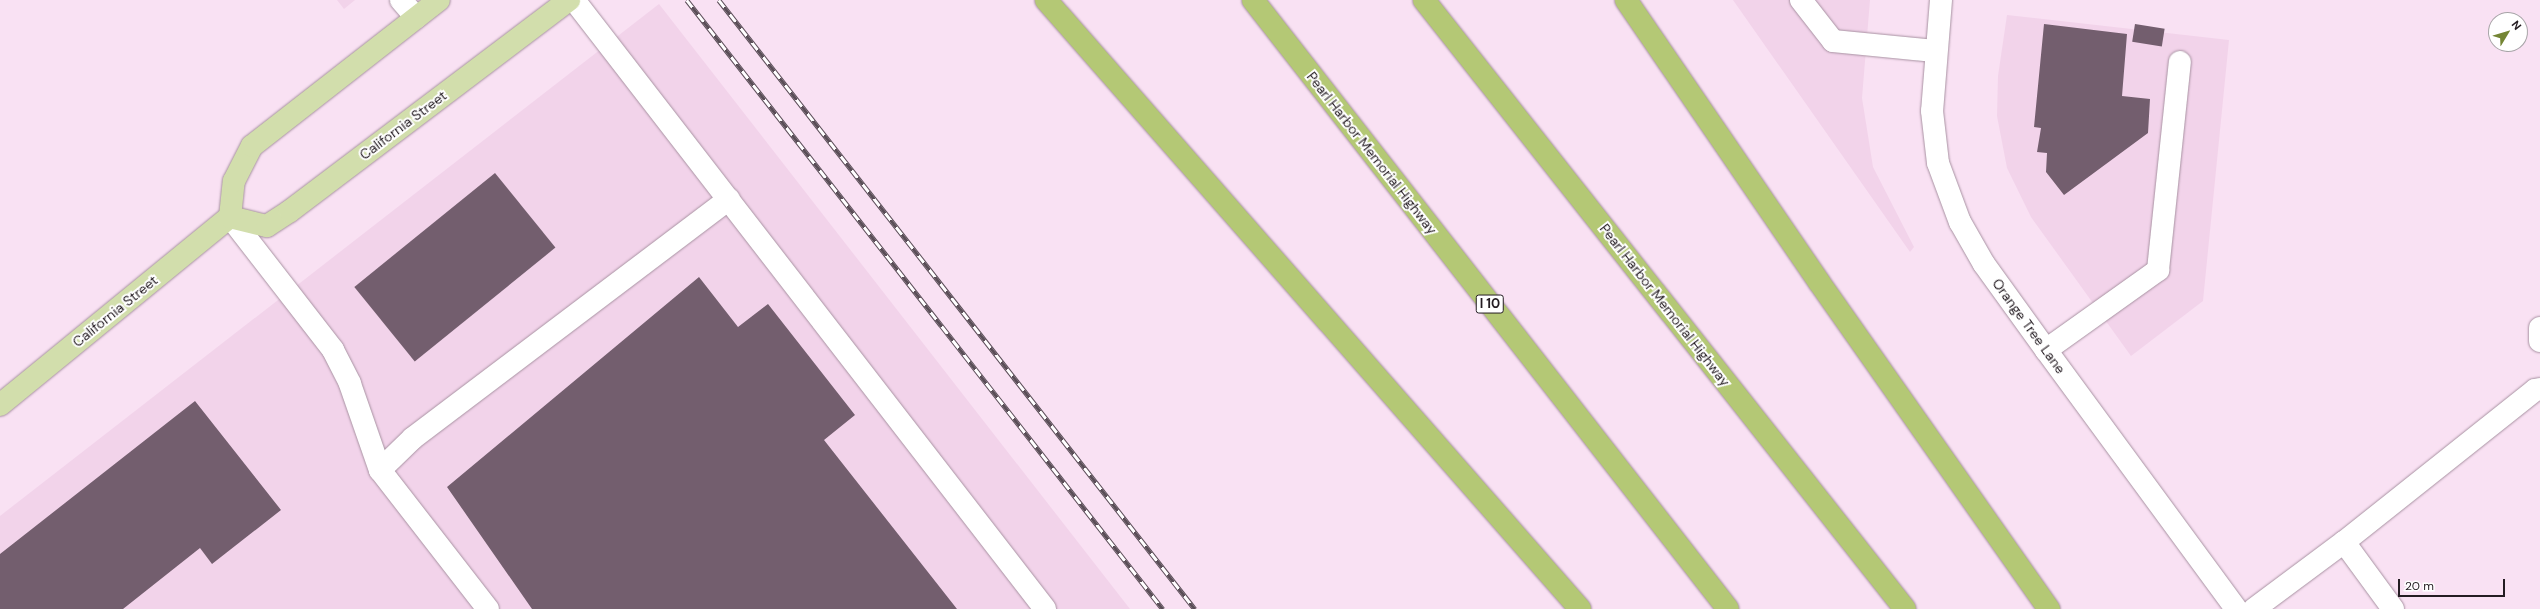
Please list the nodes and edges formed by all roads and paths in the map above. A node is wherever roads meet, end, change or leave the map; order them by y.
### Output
1 (401, 0) edge
2 (439, 0) edge
3 (569, 0) edge
4 (574, 0) edge
5 (1046, 0) edge
6 (1253, 0) edge
7 (1424, 0) edge
8 (1626, 0) edge
9 (1802, 0) edge
10 (1941, 0) edge
11 (416, 17) junction
12 (1935, 51) junction
13 (2180, 62) dead end
14 (728, 199) junction
15 (230, 218) junction
16 (2540, 328) edge
17 (2540, 341) edge
18 (2046, 350) junction
19 (2540, 389) edge
20 (0, 405) edge
21 (380, 470) junction
22 (2344, 542) junction
23 (488, 609) edge
24 (1045, 609) edge
25 (1580, 609) edge
26 (1728, 609) edge
27 (1905, 609) edge
28 (2049, 609) edge
29 (2236, 609) edge
30 (2254, 609) edge
31 (2394, 609) edge

1 - 11 street
2 - 11 main road
3 - 15 main road, California Street
4 - 14 street
5 - 25 highway
6 - 26 highway, Pearl Harbor Memorial Highway / I 10
7 - 27 highway, Pearl Harbor Memorial Highway
8 - 28 highway
9 - 12 street
10 - 12 street, Orange Tree Lane
11 - 15 main road
12 - 18 street, Orange Tree Lane
13 - 18 street
14 - 21 street
14 - 24 street
15 - 20 main road, California Street
15 - 21 street
16 - 17 street
18 - 29 street, Orange Tree Lane
19 - 22 street
21 - 23 street
22 - 30 street
22 - 31 street

